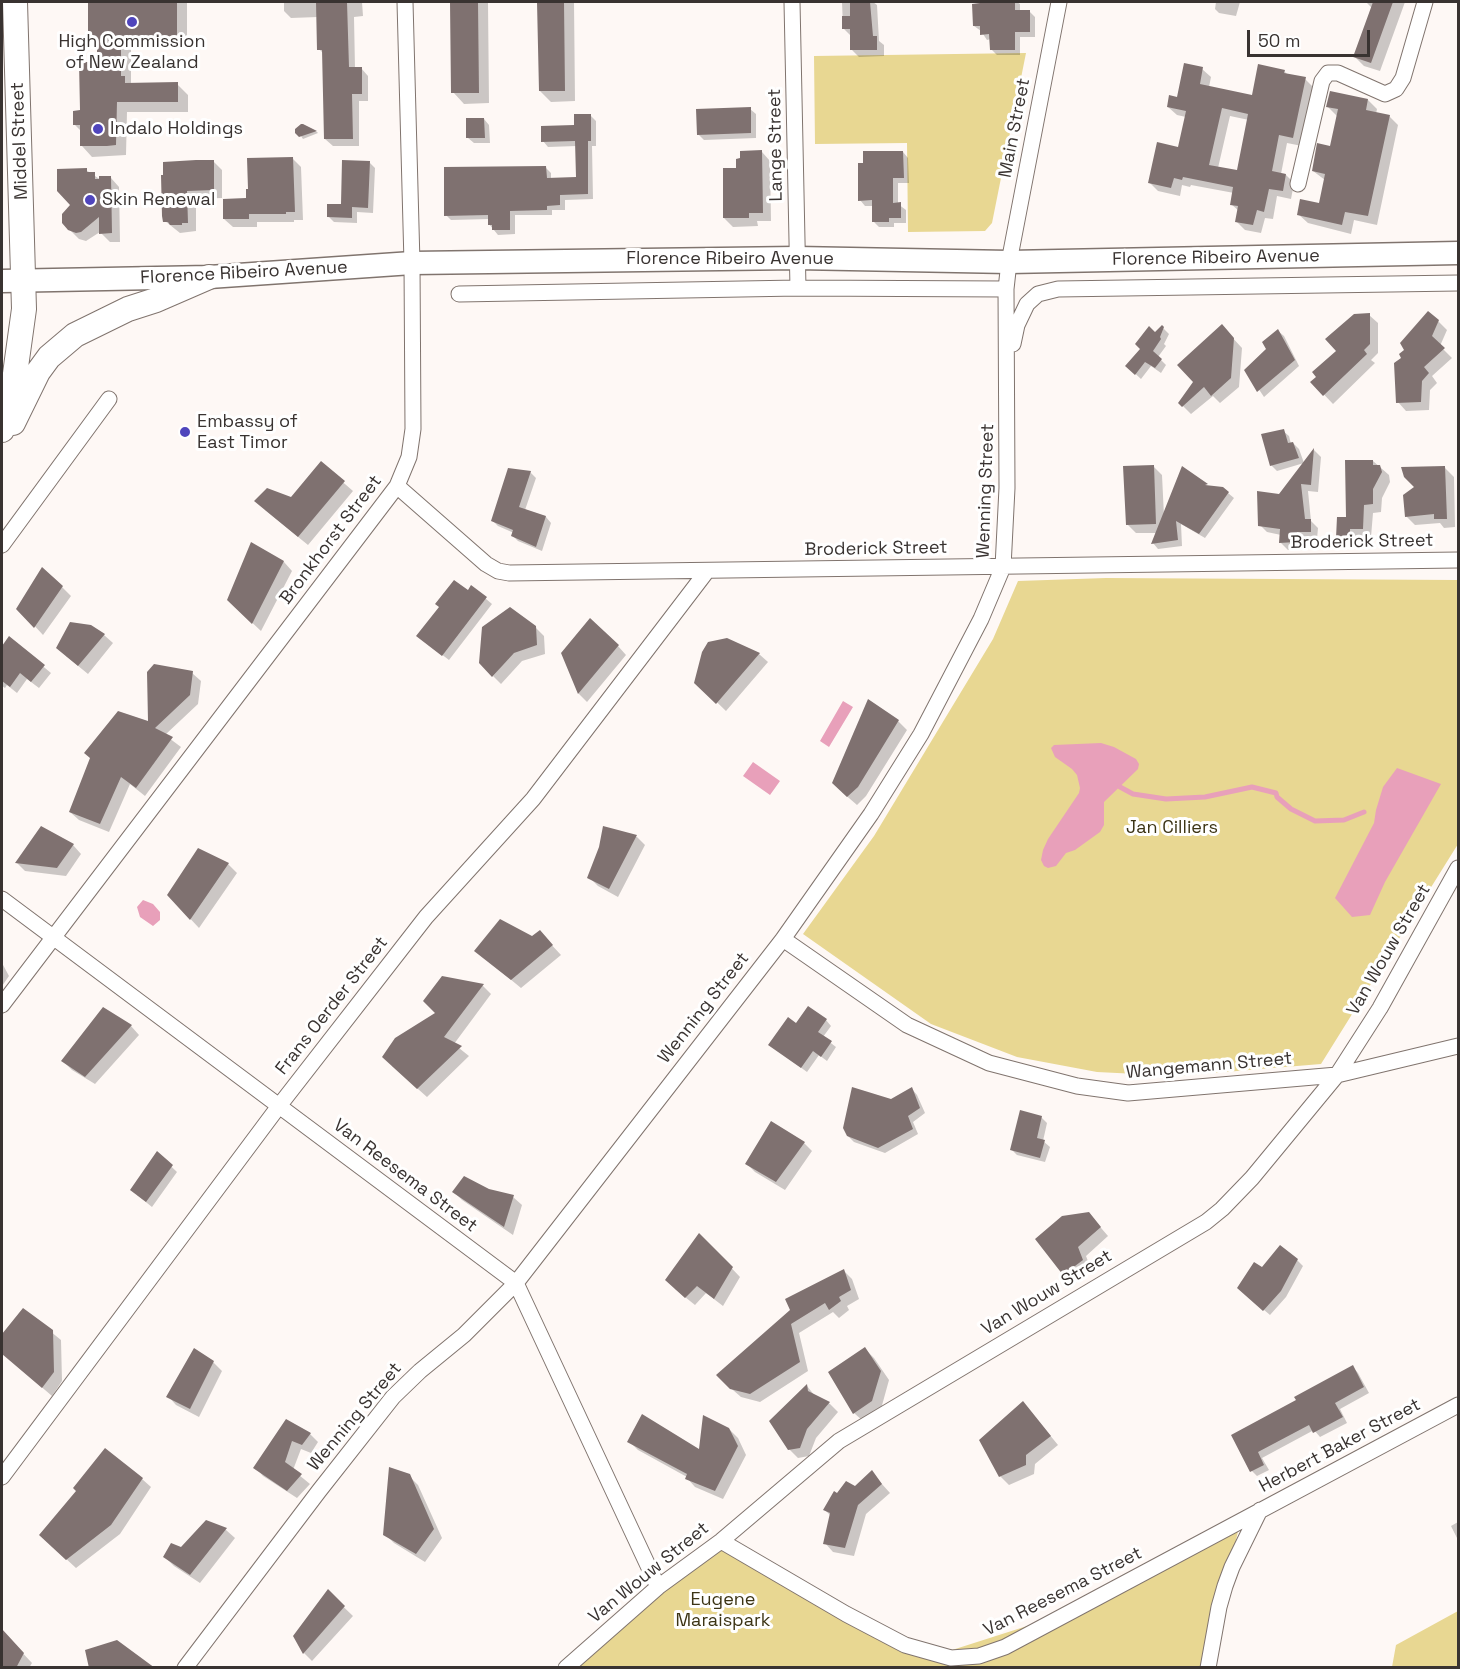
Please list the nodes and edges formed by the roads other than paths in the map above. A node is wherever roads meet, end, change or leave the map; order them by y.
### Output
1 (15, 2) edge
2 (405, 2) edge
3 (792, 2) edge
4 (1059, 2) edge
5 (1425, 2) edge
6 (1298, 184) dead end
7 (1458, 253) edge
8 (797, 258) junction
9 (1009, 262) junction
10 (412, 263) junction
11 (209, 277) junction
12 (13, 280) edge
13 (1458, 284) edge
14 (798, 288) junction
15 (1006, 289) junction
16 (459, 294) dead end
17 (1008, 374) junction
18 (109, 399) dead end
19 (2, 430) edge
20 (2, 445) edge
21 (397, 486) junction
22 (2, 545) edge
23 (1458, 560) edge
24 (1003, 567) junction
25 (707, 572) junction
26 (1458, 868) edge
27 (2, 899) edge
28 (53, 937) junction
29 (783, 939) junction
30 (2, 1005) edge
31 (1458, 1046) edge
32 (1337, 1075) junction
33 (279, 1106) junction
34 (516, 1283) junction
35 (1458, 1405) edge
36 (2, 1477) edge
37 (1260, 1510) junction
38 (721, 1541) junction
39 (658, 1587) junction
40 (185, 1668) edge
41 (566, 1668) edge
42 (1208, 1668) edge

1 - 12 main road, Middel Street
2 - 10 street, Bronkhorst Street
3 - 8 street, Lange Street
4 - 9 street, Main Street
5 - 6 street
7 - 9 main road, Florence Ribeiro Avenue
8 - 9 main road, Florence Ribeiro Avenue
8 - 10 main road, Florence Ribeiro Avenue
8 - 14 street, Lange Street
9 - 15 street, Wenning Street
10 - 11 main road, Florence Ribeiro Avenue
10 - 21 street, Bronkhorst Street
11 - 12 main road, Florence Ribeiro Avenue
11 - 20 main road
12 - 19 main road, Middel Street
13 - 17 street
14 - 15 street
14 - 16 street
15 - 17 street, Wenning Street
17 - 24 street, Wenning Street
18 - 22 street
21 - 25 street, Broderick Street
21 - 28 street, Bronkhorst Street
23 - 24 street, Broderick Street
24 - 25 street, Broderick Street
24 - 29 street, Wenning Street
25 - 33 street, Frans Oerder Street
26 - 32 street, Van Wouw Street
27 - 28 street, Van Reesema Street
28 - 30 street, Bronkhorst Street
28 - 33 street, Van Reesema Street
29 - 32 street, Wangemann Street
29 - 34 street, Wenning Street
31 - 32 street, Wangemann Street
32 - 38 street, Van Wouw Street
33 - 34 street, Van Reesema Street
33 - 36 street, Frans Oerder Street
34 - 39 street, Van Reesema Street
34 - 40 street, Wenning Street
35 - 37 street, Herbert Baker Street
37 - 38 street, Van Reesema Street
37 - 42 street, Herbert Baker Street
38 - 39 street, Van Wouw Street
39 - 41 street, Van Wouw Street

